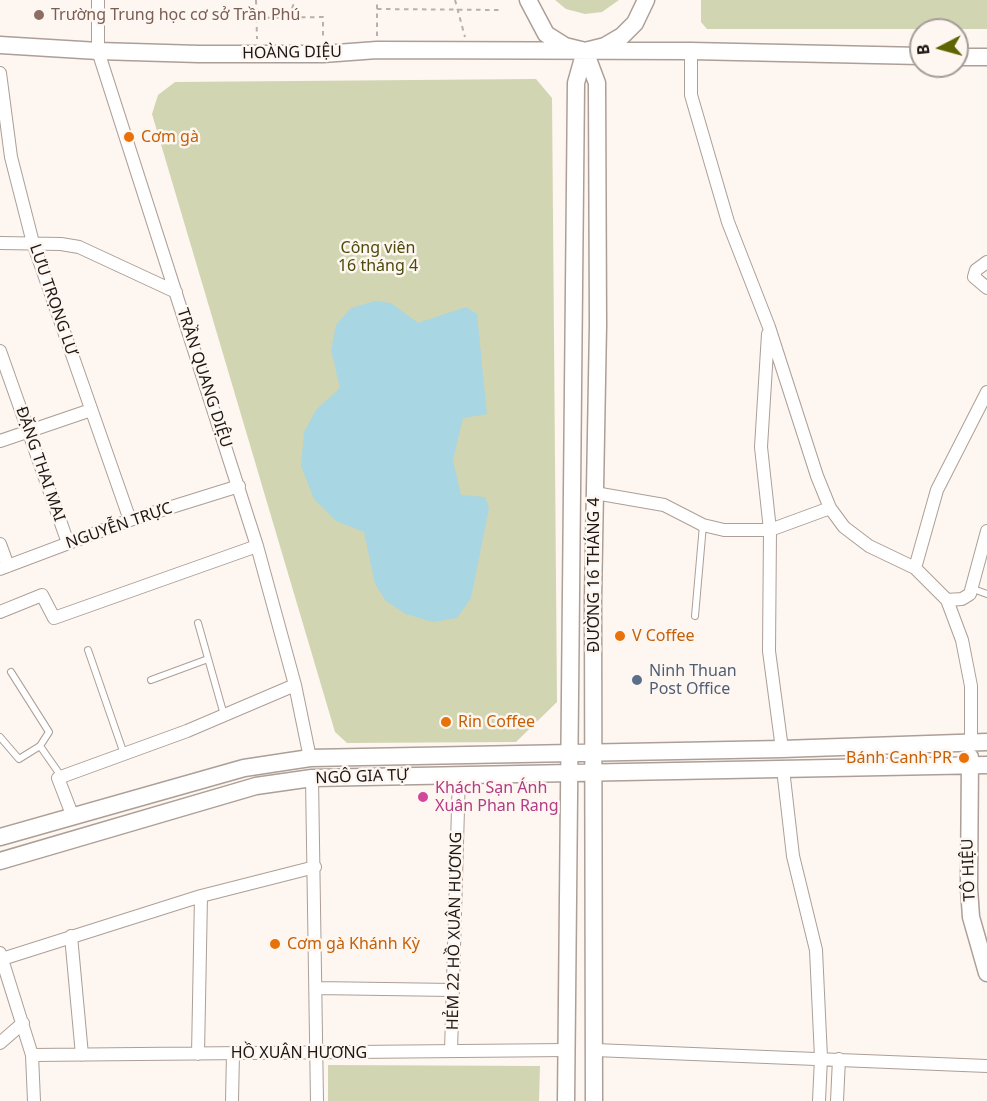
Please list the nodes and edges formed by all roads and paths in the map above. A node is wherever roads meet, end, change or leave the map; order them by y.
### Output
1 (98, 0) edge
2 (256, 0) edge
3 (295, 0) edge
4 (377, 0) edge
5 (455, 0) edge
6 (528, 0) edge
7 (646, 0) edge
8 (377, 9) junction
9 (458, 10) junction
10 (500, 10) dead end
11 (289, 17) junction
12 (256, 18) junction
13 (0, 45) edge
14 (377, 50) junction
15 (98, 51) junction
16 (468, 51) junction
17 (585, 51) junction
18 (691, 51) junction
19 (256, 54) junction
20 (323, 54) junction
21 (909, 56) edge
22 (969, 57) edge
23 (987, 57) edge
24 (0, 73) edge
25 (5, 157) edge
26 (0, 243) edge
27 (33, 243) junction
28 (987, 262) edge
29 (987, 288) edge
30 (176, 292) junction
31 (574, 325) junction
32 (598, 325) junction
33 (769, 327) junction
34 (0, 351) edge
35 (987, 392) edge
36 (91, 410) junction
37 (596, 420) junction
38 (572, 422) junction
39 (28, 432) junction
40 (0, 441) edge
41 (239, 486) junction
42 (595, 493) junction
43 (830, 508) junction
44 (130, 520) junction
45 (703, 525) junction
46 (770, 530) junction
47 (987, 531) edge
48 (68, 543) junction
49 (0, 544) edge
50 (257, 546) junction
51 (4, 568) edge
52 (915, 568) junction
53 (973, 589) junction
54 (987, 594) edge
55 (570, 599) junction
56 (593, 599) junction
57 (947, 600) junction
58 (0, 612) edge
59 (695, 616) dead end
60 (198, 623) dead end
61 (88, 650) dead end
62 (208, 659) junction
63 (11, 672) dead end
64 (151, 680) dead end
65 (296, 685) junction
66 (224, 715) junction
67 (0, 737) edge
68 (979, 742) edge
69 (40, 746) junction
70 (782, 749) junction
71 (569, 751) junction
72 (595, 751) junction
73 (124, 754) junction
74 (310, 758) junction
75 (987, 765) edge
76 (970, 766) junction
77 (783, 769) junction
78 (569, 772) junction
79 (596, 772) junction
80 (459, 774) junction
81 (62, 777) junction
82 (312, 778) junction
83 (73, 817) junction
84 (0, 837) edge
85 (0, 861) edge
86 (315, 867) junction
87 (201, 896) junction
88 (71, 936) junction
89 (1, 956) edge
90 (987, 973) edge
91 (316, 988) junction
92 (453, 990) junction
93 (23, 1023) junction
94 (0, 1043) edge
95 (567, 1050) junction
96 (595, 1050) junction
97 (452, 1051) junction
98 (233, 1053) junction
99 (317, 1053) junction
100 (198, 1054) junction
101 (32, 1055) junction
102 (82, 1055) junction
103 (822, 1058) junction
104 (839, 1059) junction
105 (987, 1066) edge
106 (820, 1097) edge
107 (837, 1098) edge
108 (33, 1101) edge
109 (232, 1101) edge
110 (316, 1101) edge
111 (566, 1101) edge
112 (594, 1101) edge

1 - 15 street, TRẦN QUANG DIỆU
2 - 12 path
3 - 11 path
4 - 8 path
5 - 9 path
6 - 17 main road
7 - 17 main road
8 - 9 path
8 - 14 path
9 - 10 path
9 - 16 path
11 - 12 path
11 - 20 path
12 - 19 path
13 - 15 main road, HOÀNG DIỆU
14 - 16 main road, HOÀNG DIỆU
14 - 20 main road, HOÀNG DIỆU
15 - 19 main road, HOÀNG DIỆU
15 - 30 street, TRẦN QUANG DIỆU
16 - 17 main road, HOÀNG DIỆU
17 - 18 main road, HOÀNG DIỆU
17 - 31 main road, ĐƯỜNG 16 THÁNG 4
17 - 32 main road, ĐƯỜNG 16 THÁNG 4
18 - 21 main road, HOÀNG DIỆU
18 - 33 street
19 - 20 main road, HOÀNG DIỆU
22 - 23 main road
24 - 25 street, LƯU TRỌNG LƯ
25 - 27 street, LƯU TRỌNG LƯ
26 - 27 street
27 - 30 street
27 - 36 street, LƯU TRỌNG LƯ
28 - 29 street
30 - 41 street, TRẦN QUANG DIỆU
31 - 32 main road
31 - 38 main road, ĐƯỜNG 16 THÁNG 4
32 - 37 main road, ĐƯỜNG 16 THÁNG 4
33 - 43 street
33 - 46 street
34 - 39 street, ĐẶNG THAI MAI
35 - 52 street
36 - 39 street
36 - 44 street, LƯU TRỌNG LƯ
37 - 38 main road
37 - 42 main road, ĐƯỜNG 16 THÁNG 4
38 - 55 main road, ĐƯỜNG 16 THÁNG 4
39 - 40 street
39 - 48 street, ĐẶNG THAI MAI
41 - 44 street, NGUYỄN TRỰC
41 - 50 street, TRẦN QUANG DIỆU
42 - 45 street
42 - 56 main road, ĐƯỜNG 16 THÁNG 4
43 - 46 street
43 - 52 street
44 - 48 street, NGUYỄN TRỰC
45 - 46 street
45 - 59 lane
46 - 70 street
47 - 53 street
48 - 51 street, NGUYỄN TRỰC
49 - 51 street
50 - 58 street
50 - 65 street, TRẦN QUANG DIỆU
52 - 57 street
53 - 54 lane
53 - 57 street
55 - 56 main road
55 - 71 main road, ĐƯỜNG 16 THÁNG 4
56 - 72 main road, ĐƯỜNG 16 THÁNG 4
57 - 68 street
60 - 62 lane
61 - 73 lane
62 - 64 lane
62 - 66 lane
63 - 69 lane
65 - 66 street
65 - 74 street, TRẦN QUANG DIỆU
66 - 73 street
67 - 69 lane
68 - 70 main road, NGÔ GIA TỰ
68 - 76 main road, TÔ HIỆU
69 - 81 lane
70 - 72 main road, NGÔ GIA TỰ
70 - 77 main road
71 - 72 main road, NGÔ GIA TỰ
71 - 74 main road, NGÔ GIA TỰ
71 - 78 main road, ĐƯỜNG 16 THÁNG 4
72 - 79 main road, ĐƯỜNG 16 THÁNG 4
73 - 81 street
74 - 82 main road
74 - 83 main road, NGÔ GIA TỰ
75 - 76 main road, NGÔ GIA TỰ
76 - 77 main road, NGÔ GIA TỰ
76 - 90 main road, TÔ HIỆU
77 - 79 main road, NGÔ GIA TỰ
77 - 103 street
78 - 79 main road, NGÔ GIA TỰ
78 - 80 main road, NGÔ GIA TỰ
78 - 95 main road, ĐƯỜNG 16 THÁNG 4
79 - 96 main road, ĐƯỜNG 16 THÁNG 4
80 - 82 main road, NGÔ GIA TỰ
80 - 92 street, HẺM 22 HỒ XUÂN HƯƠNG
81 - 83 street
82 - 85 main road, NGÔ GIA TỰ
82 - 86 street
83 - 84 main road, NGÔ GIA TỰ
86 - 87 street
86 - 91 street
87 - 88 street
87 - 100 street
88 - 89 street
88 - 102 street
89 - 93 street
91 - 92 street
91 - 99 street
92 - 97 street, HẺM 22 HỒ XUÂN HƯƠNG
93 - 94 street
93 - 101 street
95 - 96 main road
95 - 97 street, HỒ XUÂN HƯƠNG
95 - 111 main road, ĐƯỜNG 16 THÁNG 4
96 - 103 street
96 - 112 main road, ĐƯỜNG 16 THÁNG 4
97 - 99 street, HỒ XUÂN HƯƠNG
98 - 99 street, HỒ XUÂN HƯƠNG
98 - 100 street, HỒ XUÂN HƯƠNG
98 - 109 street
99 - 110 street
100 - 102 street, HỒ XUÂN HƯƠNG
101 - 102 street, HỒ XUÂN HƯƠNG
101 - 108 street
103 - 104 street
103 - 106 street
104 - 105 street
104 - 107 street
106 - 107 street

